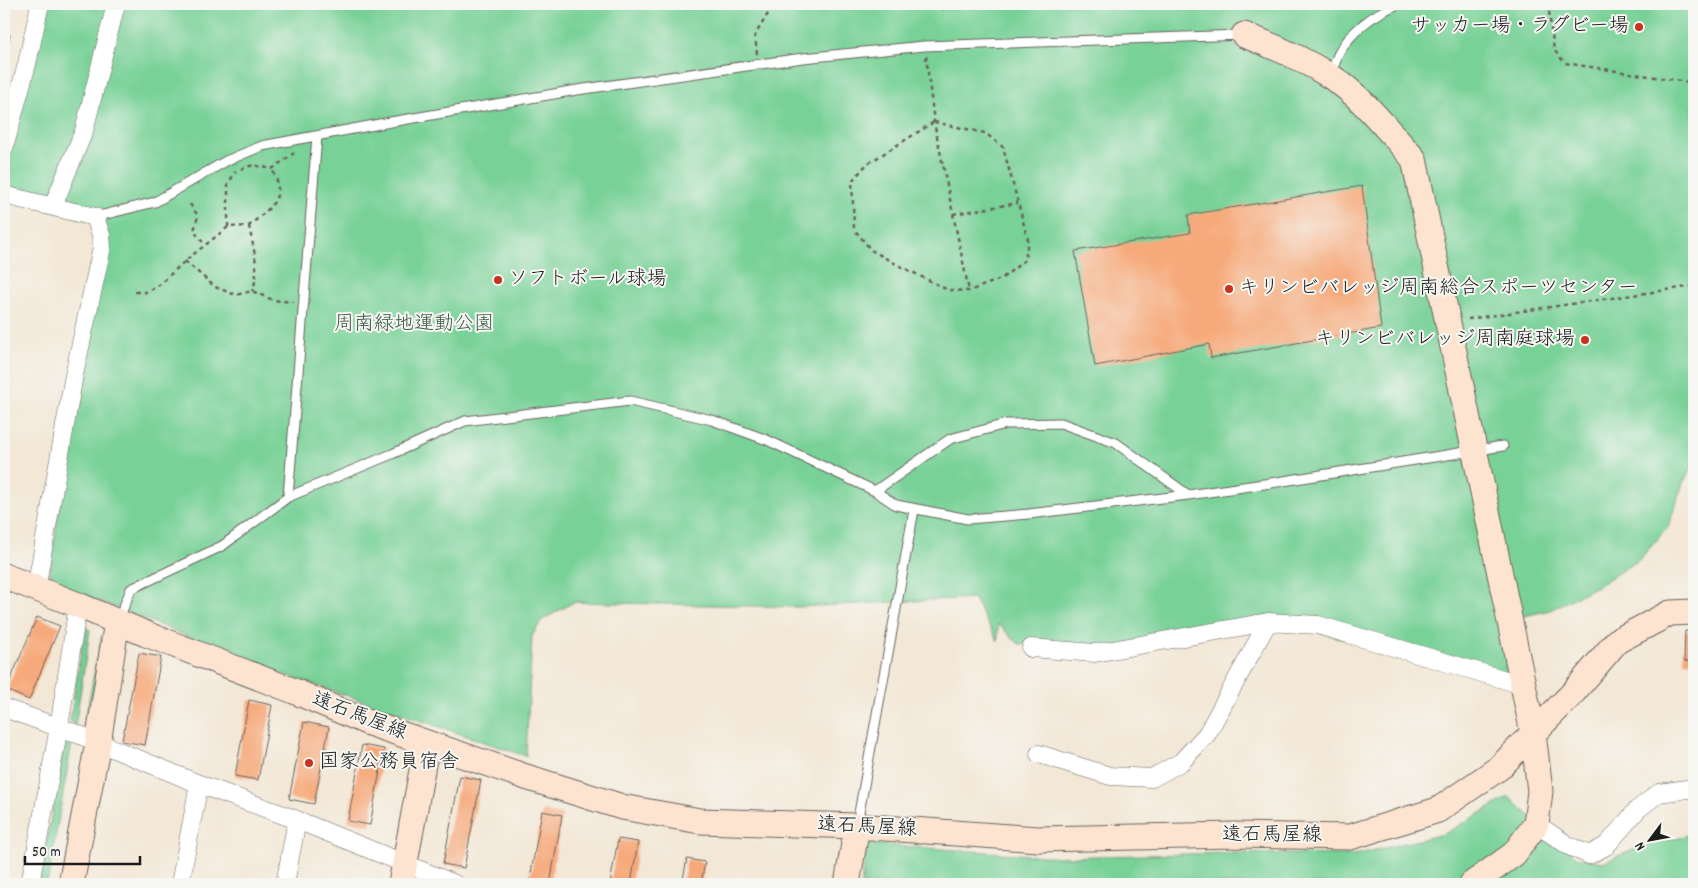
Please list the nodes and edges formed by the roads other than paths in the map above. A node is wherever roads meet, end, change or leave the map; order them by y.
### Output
1 (40, 4) edge
2 (116, 4) edge
3 (1398, 4) edge
4 (1244, 36) joint
5 (1331, 76) junction
6 (317, 136) junction
7 (4, 148) edge
8 (4, 195) edge
9 (53, 206) junction
10 (94, 217) junction
11 (1503, 446) dead end
12 (1476, 451) junction
13 (875, 491) junction
14 (1188, 494) junction
15 (288, 496) junction
16 (914, 510) junction
17 (4, 576) edge
18 (36, 589) junction
19 (78, 605) junction
20 (1694, 612) edge
21 (118, 621) junction
22 (1268, 622) junction
23 (1031, 648) dead end
24 (1523, 685) junction
25 (4, 708) edge
26 (59, 727) junction
27 (1533, 733) junction
28 (98, 743) junction
29 (427, 743) junction
30 (1039, 754) dead end
31 (199, 784) junction
32 (1694, 788) edge
33 (297, 820) junction
34 (1536, 824) junction
35 (857, 826) junction
36 (403, 873) edge
37 (30, 884) edge
38 (71, 884) edge
39 (180, 884) edge
40 (285, 884) edge
41 (454, 884) edge
42 (847, 884) edge
43 (1472, 884) edge

1 - 7 street
2 - 9 street
3 - 5 lane
4 - 5 street
4 - 6 lane
5 - 12 street
6 - 10 lane
6 - 15 lane
8 - 9 street
9 - 10 street
10 - 18 street
11 - 12 lane
12 - 14 lane
12 - 24 street
13 - 14 lane
13 - 15 lane
13 - 16 lane
14 - 16 lane
15 - 21 lane
16 - 35 lane
17 - 18 street, 遠石馬屋線
18 - 19 street, 遠石馬屋線
19 - 21 street, 遠石馬屋線
19 - 26 street
20 - 27 street, 遠石馬屋線
21 - 28 street
21 - 29 street, 遠石馬屋線
22 - 23 street
22 - 24 street
22 - 30 street
24 - 27 street
25 - 26 street
26 - 28 street
26 - 37 street
27 - 34 street
27 - 35 street, 遠石馬屋線
28 - 31 street
28 - 38 street
29 - 35 street, 遠石馬屋線
29 - 36 street
31 - 33 street
31 - 39 street
32 - 34 street
33 - 36 street
33 - 40 street
34 - 43 street
35 - 42 street
36 - 41 street

